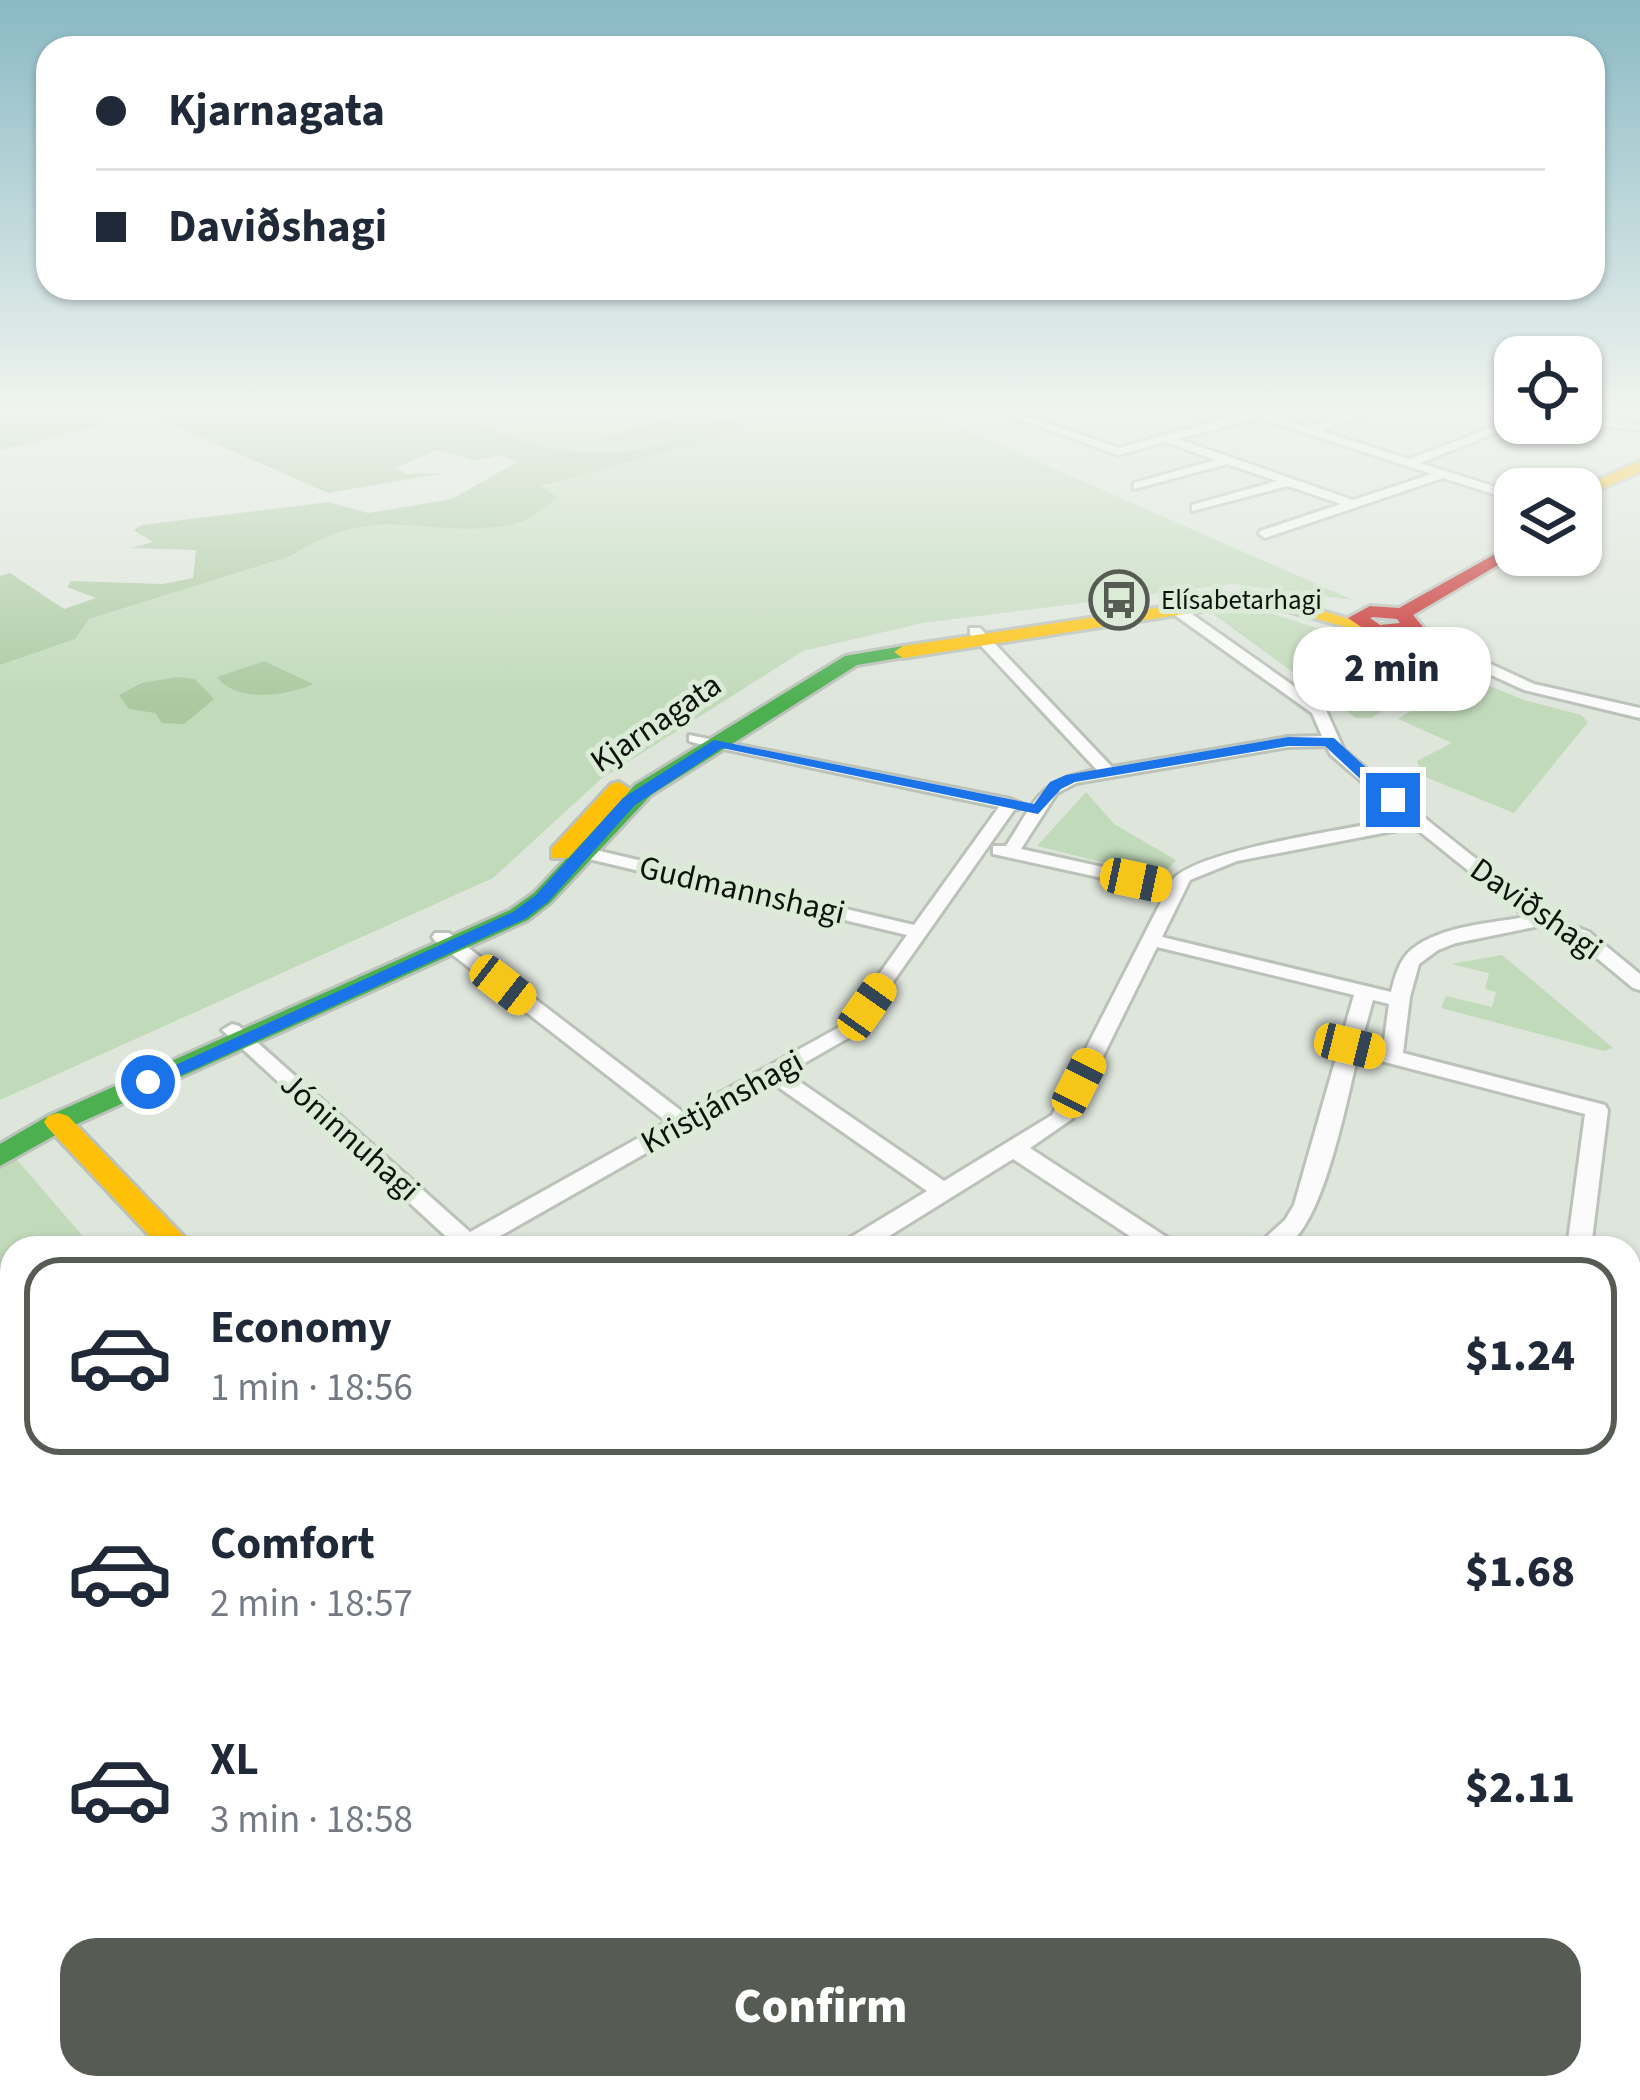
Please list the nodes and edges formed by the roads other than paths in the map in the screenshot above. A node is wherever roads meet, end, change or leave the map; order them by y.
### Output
1 (1335, 510) edge
2 (1265, 534) dead end
3 (1494, 562) edge
4 (1172, 606) junction
5 (1405, 623) junction
6 (979, 635) junction
7 (1640, 713) edge
8 (707, 741) junction
9 (1329, 741) junction
10 (1108, 772) junction
11 (1010, 804) junction
12 (1038, 810) junction
13 (1418, 821) junction
14 (981, 846) junction
15 (573, 850) junction
16 (1010, 853) junction
17 (1178, 889) junction
18 (1541, 920) junction
19 (920, 932) junction
20 (1151, 940) junction
21 (448, 942) junction
22 (1640, 984) edge
23 (1365, 992) junction
24 (1402, 1001) junction
25 (238, 1036) junction
26 (1350, 1046) junction
27 (1392, 1056) junction
28 (774, 1074) junction
29 (58, 1122) junction
30 (684, 1124) junction
31 (1013, 1148) junction
32 (0, 1157) edge
33 (943, 1191) junction
34 (167, 1236) edge
35 (453, 1236) edge
36 (482, 1236) edge
37 (871, 1236) edge
38 (1147, 1236) edge
39 (1281, 1236) edge
40 (1581, 1236) edge

1 - 2 street
3 - 5 street
4 - 5 street, Kjarnagata
4 - 6 street, Kjarnagata
4 - 9 street, Daviðshagi
5 - 7 street
6 - 8 street, Kjarnagata
6 - 10 street
8 - 11 street
8 - 15 street, Kjarnagata
9 - 10 street
9 - 13 street, Daviðshagi
10 - 12 street
11 - 12 street
11 - 14 street, Kristjánshagi
12 - 16 street
13 - 17 street
13 - 18 street, Daviðshagi
14 - 16 street
14 - 19 street, Kristjánshagi
15 - 19 street, Gudmannshagi
15 - 21 street, Kjarnagata
16 - 17 street
17 - 20 street
18 - 22 street, Daviðshagi
18 - 24 street
19 - 28 street, Kristjánshagi
20 - 23 street
20 - 31 street
21 - 25 street, Kjarnagata
21 - 30 street
23 - 24 street
23 - 26 street
24 - 27 street
25 - 29 street, Kjarnagata
25 - 35 street, Jóninnuhagi
26 - 27 street
26 - 39 street
27 - 40 street
28 - 30 street, Kristjánshagi
28 - 33 street
29 - 32 street, Kjarnagata
29 - 34 street
30 - 36 street, Kristjánshagi
31 - 33 street
31 - 38 street
33 - 37 street

